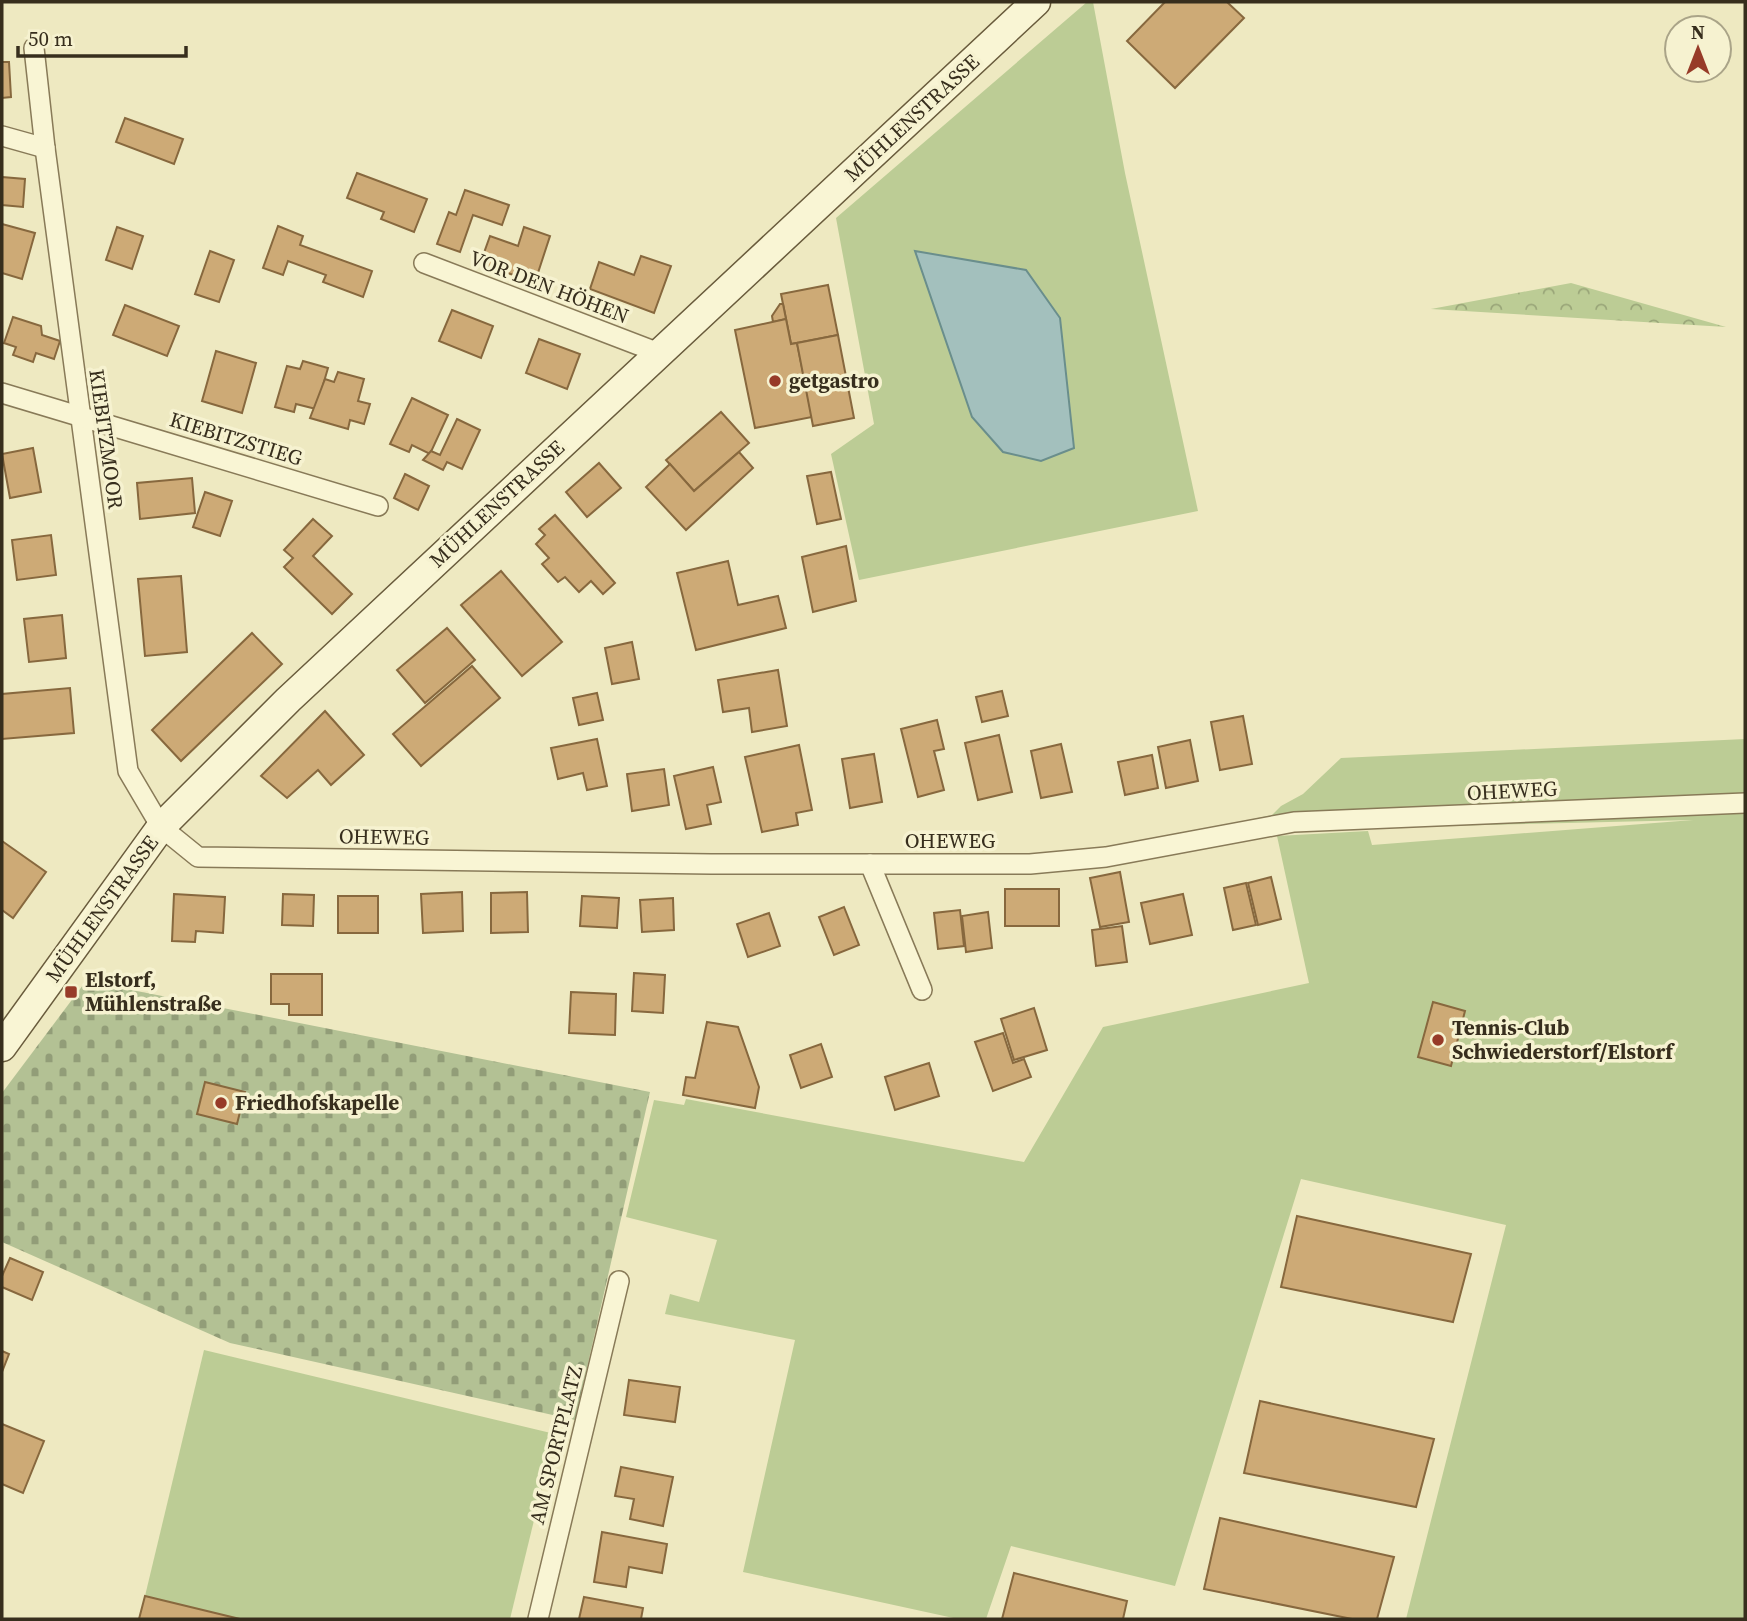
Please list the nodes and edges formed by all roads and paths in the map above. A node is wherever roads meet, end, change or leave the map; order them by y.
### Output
1 (1036, 2) edge
2 (34, 48) dead end
3 (2, 136) edge
4 (45, 148) junction
5 (424, 263) dead end
6 (659, 353) junction
7 (2, 393) edge
8 (80, 415) junction
9 (378, 506) dead end
10 (1745, 803) edge
11 (161, 828) junction
12 (870, 864) junction
13 (922, 990) dead end
14 (2, 1047) edge
15 (619, 1281) dead end
16 (538, 1619) edge

1 - 6 main road, MÜHLENSTRASSE
2 - 4 street, KIEBITZMOOR
3 - 4 street
4 - 8 street, KIEBITZMOOR
5 - 6 street, VOR DEN HÖHEN
6 - 11 main road, MÜHLENSTRASSE
7 - 8 street, KIEBITZSTIEG
8 - 9 street, KIEBITZSTIEG
8 - 11 street, KIEBITZMOOR
10 - 12 street, OHEWEG
11 - 12 street, OHEWEG
11 - 14 main road, MÜHLENSTRASSE
12 - 13 street
15 - 16 street, AM SPORTPLATZ

